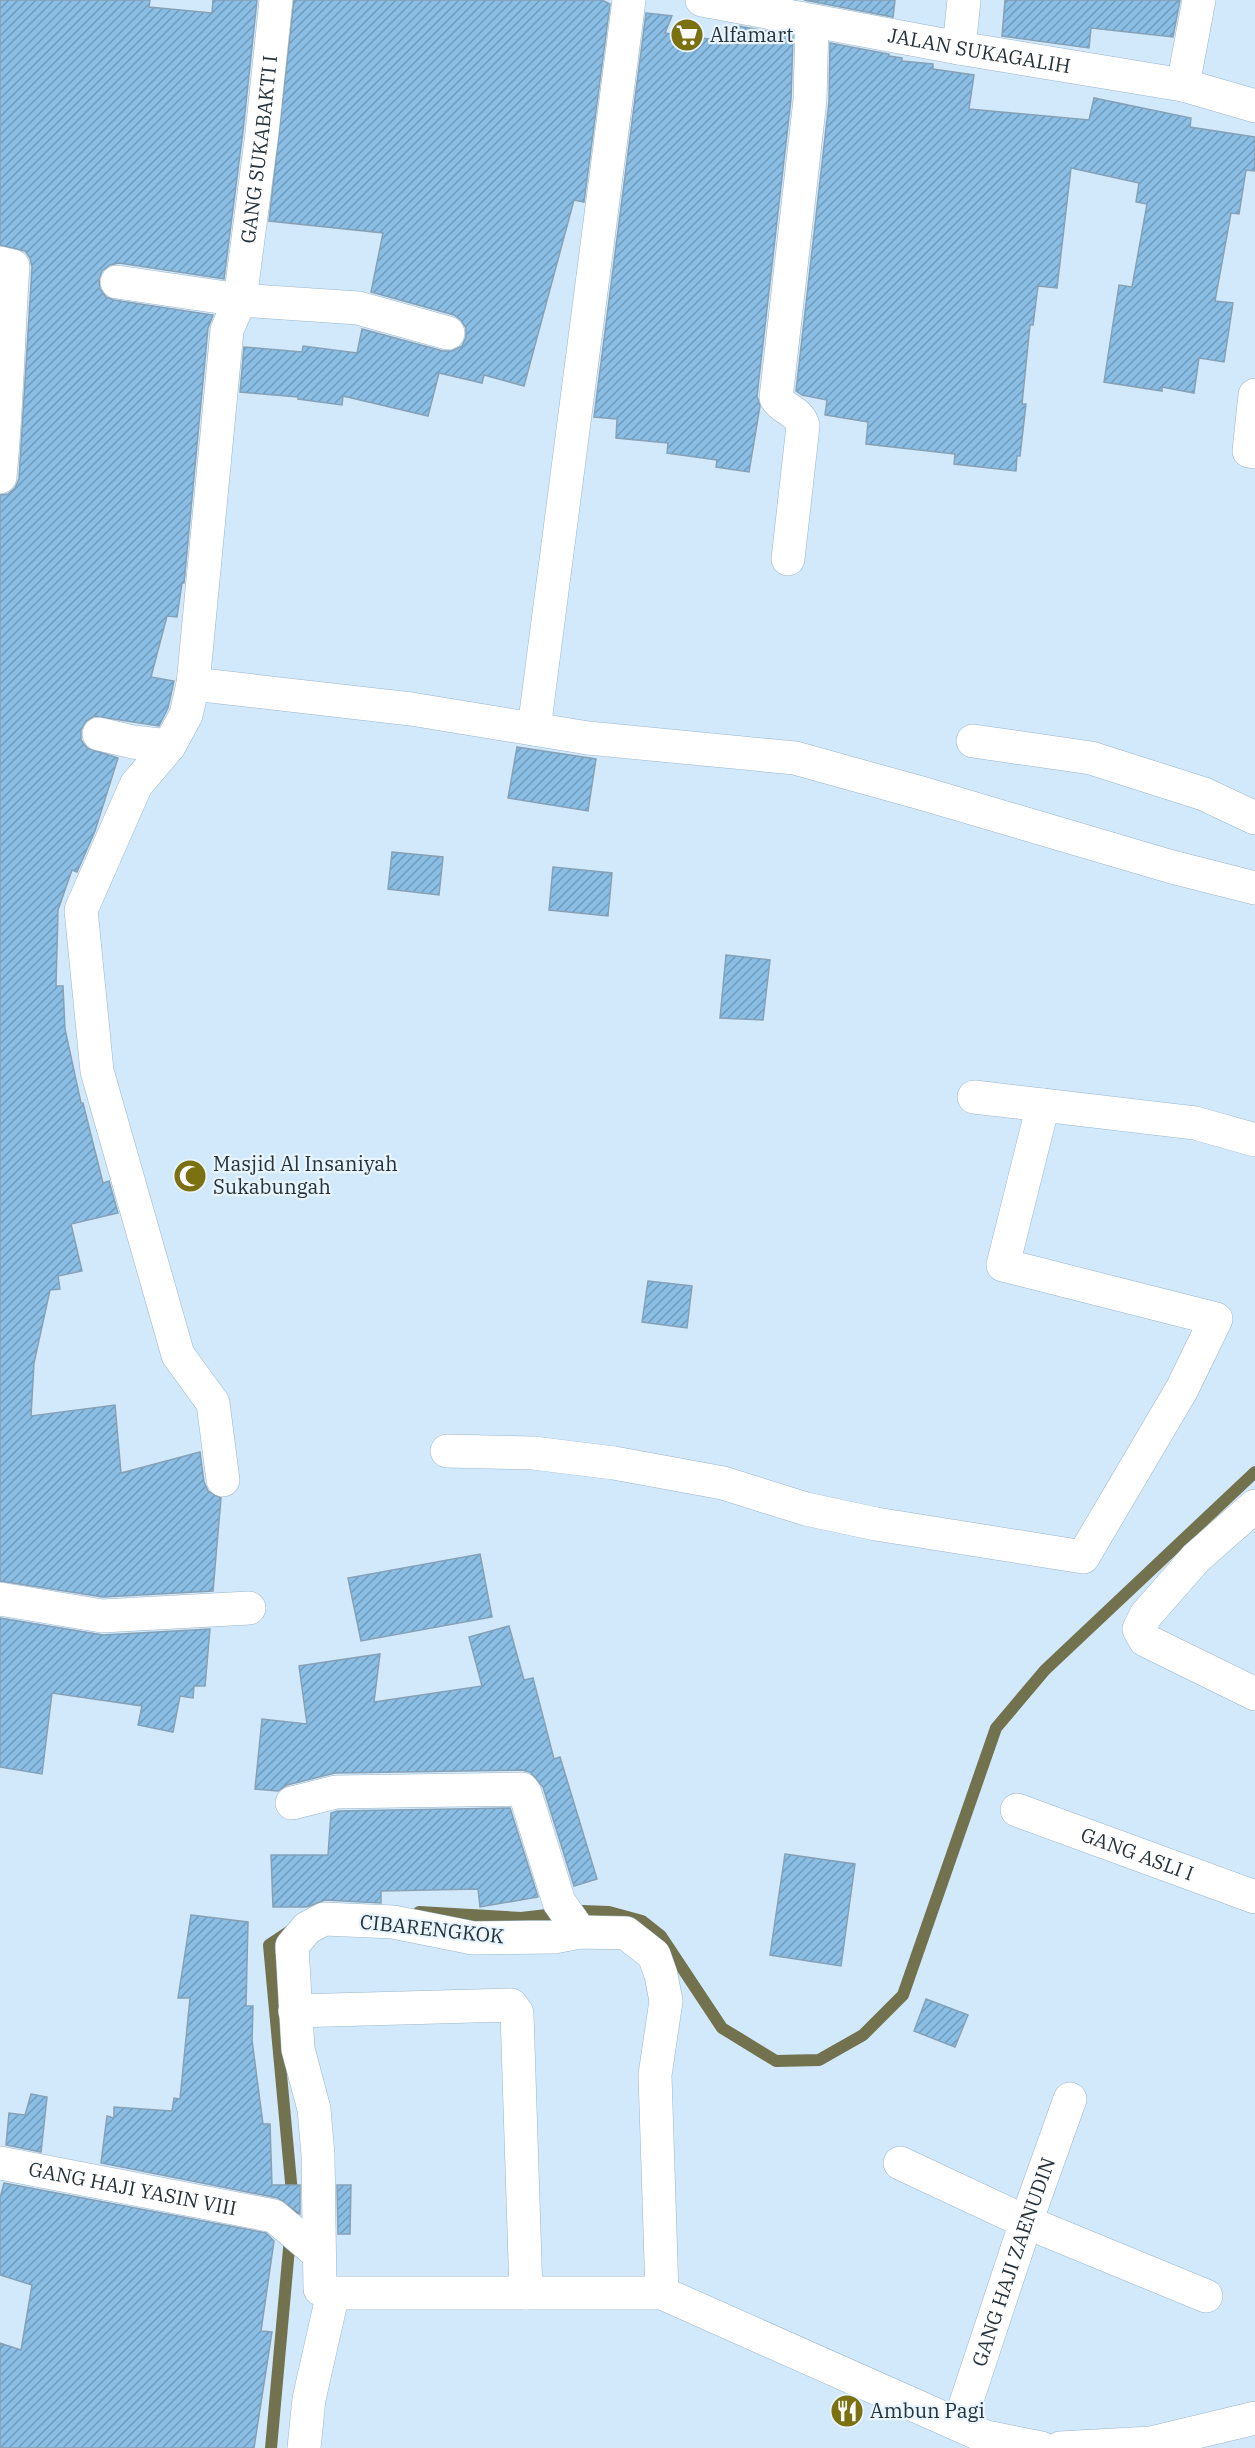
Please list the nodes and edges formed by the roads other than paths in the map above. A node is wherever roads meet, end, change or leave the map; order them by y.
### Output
1 (276, 0) edge
2 (629, 0) edge
3 (702, 0) edge
4 (964, 0) edge
5 (1199, 0) edge
6 (812, 22) junction
7 (959, 48) junction
8 (1183, 85) junction
9 (1255, 106) edge
10 (0, 263) edge
11 (117, 282) dead end
12 (240, 300) junction
13 (448, 333) dead end
14 (1255, 395) edge
15 (1252, 452) edge
16 (0, 477) edge
17 (788, 559) dead end
18 (193, 684) junction
19 (534, 729) junction
20 (99, 734) dead end
21 (973, 741) dead end
22 (169, 747) junction
23 (1255, 818) edge
24 (1255, 888) edge
25 (974, 1097) dead end
26 (1043, 1105) junction
27 (1255, 1140) edge
28 (447, 1451) dead end
29 (223, 1480) dead end
30 (1255, 1506) edge
31 (0, 1599) edge
32 (249, 1608) dead end
33 (1255, 1694) edge
34 (292, 1803) dead end
35 (1017, 1810) dead end
36 (1255, 1897) edge
37 (571, 1919) junction
38 (295, 2011) junction
39 (1070, 2099) dead end
40 (0, 2163) edge
41 (900, 2163) dead end
42 (1026, 2222) junction
43 (319, 2254) junction
44 (526, 2293) junction
45 (662, 2293) junction
46 (333, 2294) junction
47 (1206, 2296) dead end
48 (1255, 2418) edge
49 (974, 2436) edge
50 (304, 2448) edge
51 (1041, 2448) edge
52 (1060, 2448) edge

1 - 12 street, GANG SUKABAKTI I
2 - 19 street
3 - 6 street, JALAN SUKAGALIH
4 - 7 street
5 - 8 street
6 - 7 street, JALAN SUKAGALIH
6 - 17 street
7 - 8 street, JALAN SUKAGALIH
8 - 9 street, JALAN SUKAGALIH
10 - 16 street
11 - 12 street
12 - 13 street
12 - 18 street, GANG SUKABAKTI I
14 - 15 street
18 - 19 street
18 - 22 street, GANG SUKABAKTI I
19 - 24 street
20 - 22 street
21 - 23 street
22 - 29 street, GANG SUKABAKTI I
25 - 26 street
26 - 27 street
26 - 28 street
30 - 33 street
31 - 32 street
34 - 37 street
35 - 36 street, GANG ASLI I
37 - 38 street, CIBARENGKOK
37 - 45 street, CIBARENGKOK
38 - 43 street, CIBARENGKOK
38 - 44 street
39 - 42 street, GANG HAJI ZAENUDIN
40 - 43 street, GANG HAJI YASIN VIII
41 - 42 street
42 - 47 street
42 - 49 street, GANG HAJI ZAENUDIN
43 - 46 street, CIBARENGKOK
44 - 45 street
44 - 46 street
45 - 49 street
46 - 50 street
48 - 52 street
49 - 51 street

